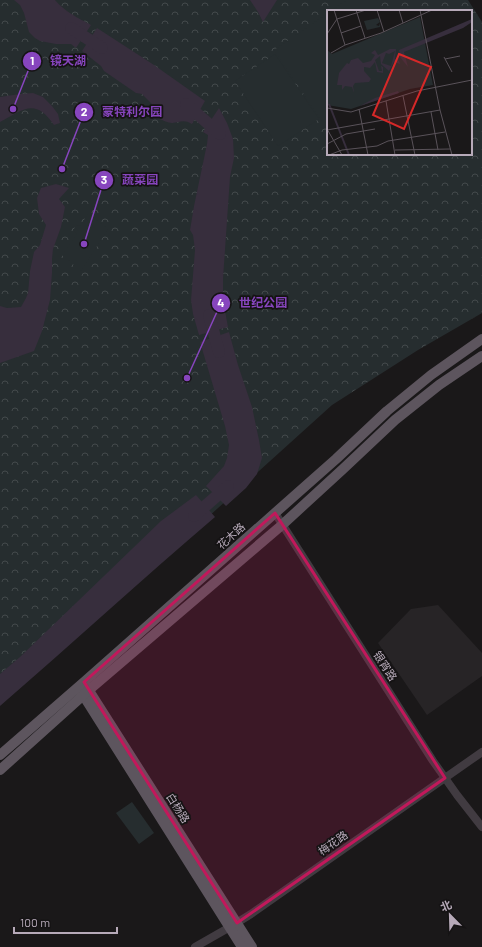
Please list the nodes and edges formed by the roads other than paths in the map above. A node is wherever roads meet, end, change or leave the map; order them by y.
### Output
1 (482, 339) edge
2 (482, 356) edge
3 (275, 513) junction
4 (282, 524) junction
5 (84, 689) junction
6 (482, 752) edge
7 (0, 755) edge
8 (0, 770) edge
9 (444, 778) junction
10 (482, 827) edge
11 (233, 925) junction
12 (195, 947) edge
13 (242, 947) edge
14 (252, 947) edge

1 - 3 main road, 花木路
2 - 4 main road, 花木路
3 - 4 street, 银宵路
3 - 5 main road, 花木路
4 - 5 main road, 花木路
4 - 9 street, 银宵路
5 - 7 main road, 花木路
5 - 8 main road, 花木路
5 - 11 main road, 白杨路
6 - 9 street, 梅花路
9 - 10 street, 银宵路
9 - 11 street, 梅花路
11 - 12 street, 梅花路
11 - 13 main road, 白杨路
11 - 14 main road, 白杨路

